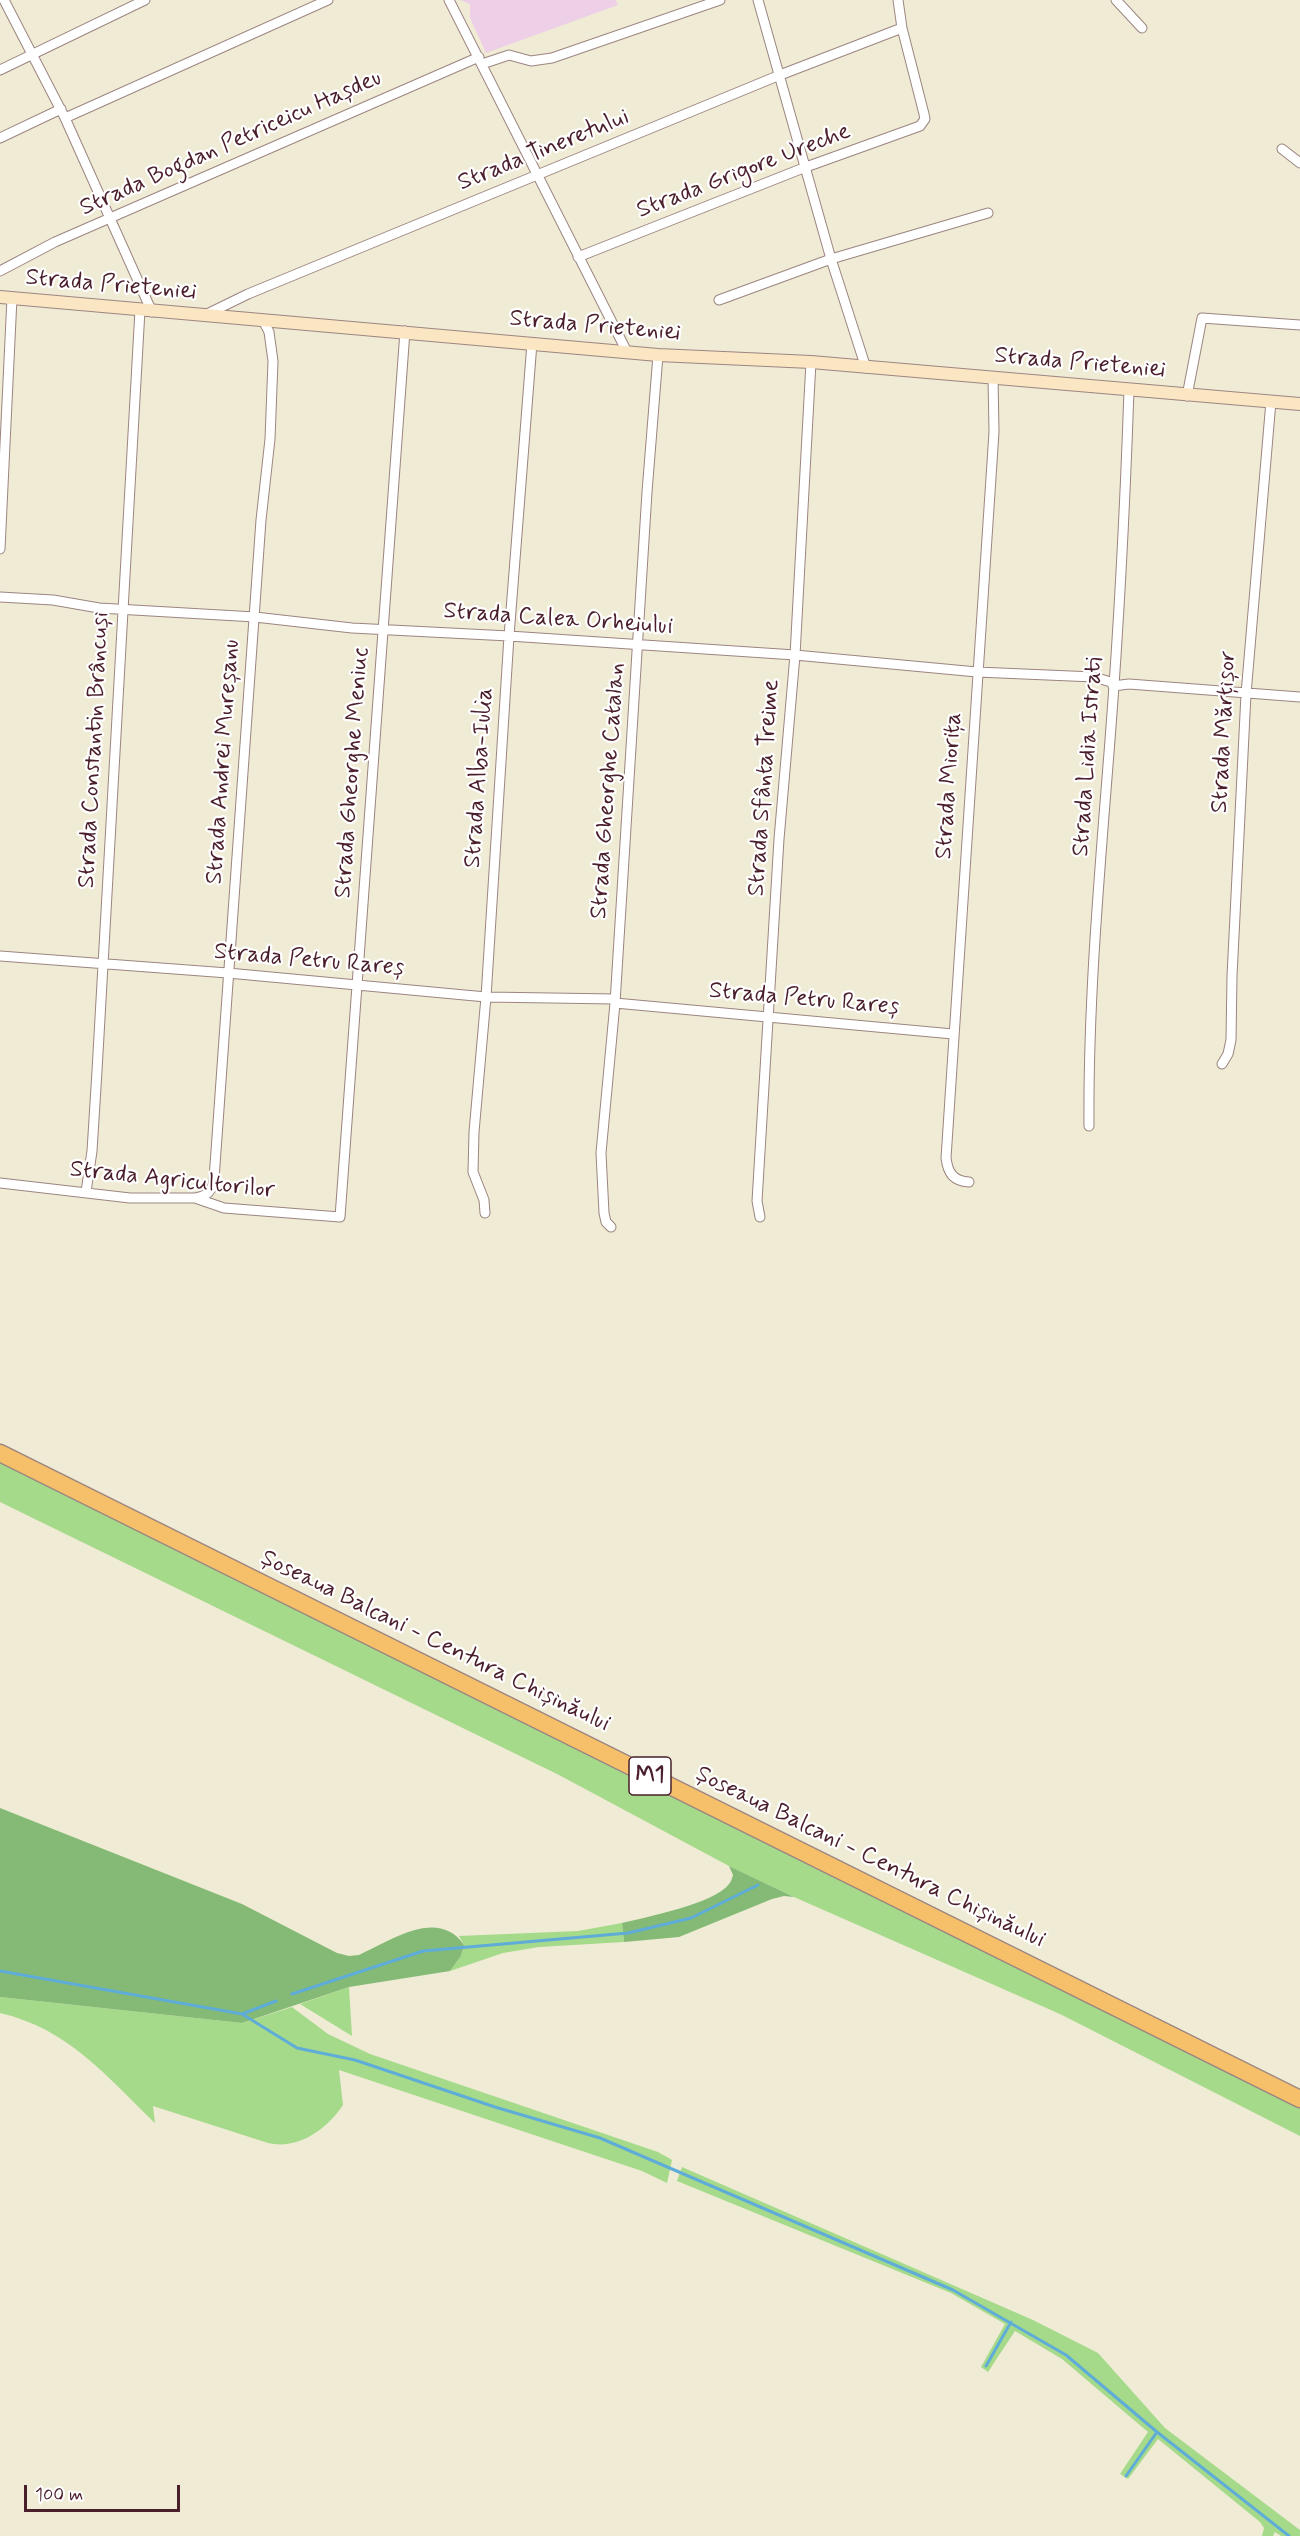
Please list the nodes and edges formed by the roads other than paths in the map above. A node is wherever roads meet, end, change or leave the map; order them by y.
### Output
1 (4, 0) edge
2 (145, 0) edge
3 (328, 0) edge
4 (449, 0) edge
5 (720, 0) edge
6 (758, 0) edge
7 (898, 0) edge
8 (1116, 0) edge
9 (902, 28) junction
10 (1142, 28) dead end
11 (34, 54) junction
12 (480, 60) junction
13 (0, 70) edge
14 (780, 75) junction
15 (63, 113) junction
16 (0, 138) edge
17 (1282, 149) dead end
18 (1300, 163) edge
19 (806, 167) junction
20 (538, 175) junction
21 (988, 213) dead end
22 (110, 219) junction
23 (578, 257) junction
24 (831, 259) junction
25 (0, 271) edge
26 (6, 297) edge
27 (718, 300) dead end
28 (146, 311) junction
29 (202, 316) junction
30 (263, 320) junction
31 (1300, 325) edge
32 (405, 331) junction
33 (532, 343) junction
34 (627, 352) junction
35 (658, 355) junction
36 (811, 362) junction
37 (866, 368) junction
38 (993, 377) junction
39 (1129, 390) junction
40 (1187, 396) junction
41 (1271, 401) junction
42 (1300, 404) edge
43 (0, 549) edge
44 (0, 597) edge
45 (123, 608) junction
46 (255, 617) junction
47 (383, 629) junction
48 (509, 636) junction
49 (638, 645) junction
50 (795, 655) junction
51 (978, 672) junction
52 (1113, 685) junction
53 (1246, 694) junction
54 (1300, 697) edge
55 (0, 956) edge
56 (103, 964) junction
57 (228, 973) junction
58 (356, 984) junction
59 (486, 996) junction
60 (615, 1001) junction
61 (770, 1016) junction
62 (953, 1034) junction
63 (1222, 1064) dead end
64 (1089, 1126) dead end
65 (969, 1182) dead end
66 (0, 1183) edge
67 (86, 1192) junction
68 (195, 1198) junction
69 (485, 1213) dead end
70 (340, 1217) joint
71 (760, 1217) dead end
72 (611, 1227) dead end
73 (0, 1453) edge
74 (1300, 2099) edge

1 - 11 street
2 - 11 street
3 - 15 street
4 - 12 street
5 - 12 street, Strada Bogdan Petriceicu Hașdeu
6 - 14 street
7 - 9 street
8 - 10 street
9 - 14 street, Strada Tineretului
9 - 19 street, Strada Grigore Ureche
11 - 13 street
11 - 15 street
12 - 20 street
12 - 22 street, Strada Bogdan Petriceicu Hașdeu
14 - 19 street
14 - 20 street, Strada Tineretului
15 - 16 street
15 - 22 street
17 - 18 street
19 - 23 street, Strada Grigore Ureche
19 - 24 street
20 - 23 street
20 - 29 street, Strada Tineretului
21 - 24 street
22 - 25 street, Strada Bogdan Petriceicu Hașdeu
22 - 28 street
23 - 34 street
24 - 27 street
24 - 37 street
26 - 28 street, Strada Prieteniei
26 - 43 street
28 - 29 street, Strada Prieteniei
28 - 45 street, Strada Constantin Brâncuși
29 - 30 street, Strada Prieteniei
30 - 32 street, Strada Prieteniei
30 - 46 street, Strada Andrei Mureșanu
31 - 40 street, Strada Prieteniei
32 - 33 street, Strada Prieteniei
32 - 47 street, Strada Gheorghe Meniuc
33 - 34 street, Strada Prieteniei
33 - 48 street, Strada Alba-Iulia
34 - 35 street, Strada Prieteniei
35 - 36 street, Strada Prieteniei
35 - 49 street, Strada Gheorghe Catalan
36 - 37 street, Strada Prieteniei
36 - 50 street, Strada Sfânta Treime
37 - 38 street, Strada Prieteniei
38 - 39 street, Strada Prieteniei
38 - 51 street, Strada Miorița
39 - 40 street, Strada Prieteniei
39 - 52 street, Strada Lidia Istrati
40 - 41 street, Strada Prieteniei
41 - 42 street, Strada Prieteniei
41 - 53 street, Strada Mărțișor
44 - 45 street, Strada Calea Orheiului
45 - 46 street, Strada Calea Orheiului
45 - 56 street, Strada Constantin Brâncuși
46 - 47 street, Strada Calea Orheiului
46 - 57 street, Strada Andrei Mureșanu
47 - 48 street, Strada Calea Orheiului
47 - 58 street, Strada Gheorghe Meniuc
48 - 49 street, Strada Calea Orheiului
48 - 59 street, Strada Alba-Iulia
49 - 50 street, Strada Calea Orheiului
49 - 60 street, Strada Gheorghe Catalan
50 - 51 street, Strada Calea Orheiului
50 - 61 street, Strada Sfânta Treime
51 - 52 street, Strada Calea Orheiului
51 - 62 street, Strada Miorița
52 - 53 street, Strada Calea Orheiului
52 - 64 street, Strada Lidia Istrati
53 - 54 street, Strada Calea Orheiului
53 - 63 street, Strada Mărțișor
55 - 56 street, Strada Petru Rareș
56 - 57 street, Strada Petru Rareș
56 - 67 street, Strada Constantin Brâncuși
57 - 58 street, Strada Petru Rareș
57 - 68 street, Strada Andrei Mureșanu
58 - 59 street, Strada Petru Rareș
58 - 70 street, Strada Gheorghe Meniuc
59 - 60 street, Strada Petru Rareș
59 - 69 street, Strada Alba-Iulia
60 - 61 street, Strada Petru Rareș
60 - 72 street, Strada Gheorghe Catalan
61 - 62 street, Strada Petru Rareș
61 - 71 street, Strada Sfânta Treime
62 - 65 street, Strada Miorița
66 - 67 street, Strada Agricultorilor
67 - 68 street, Strada Agricultorilor
68 - 70 street, Strada Agricultorilor
73 - 74 highway, Șoseaua Balcani - Centura Chișinăului / M1

